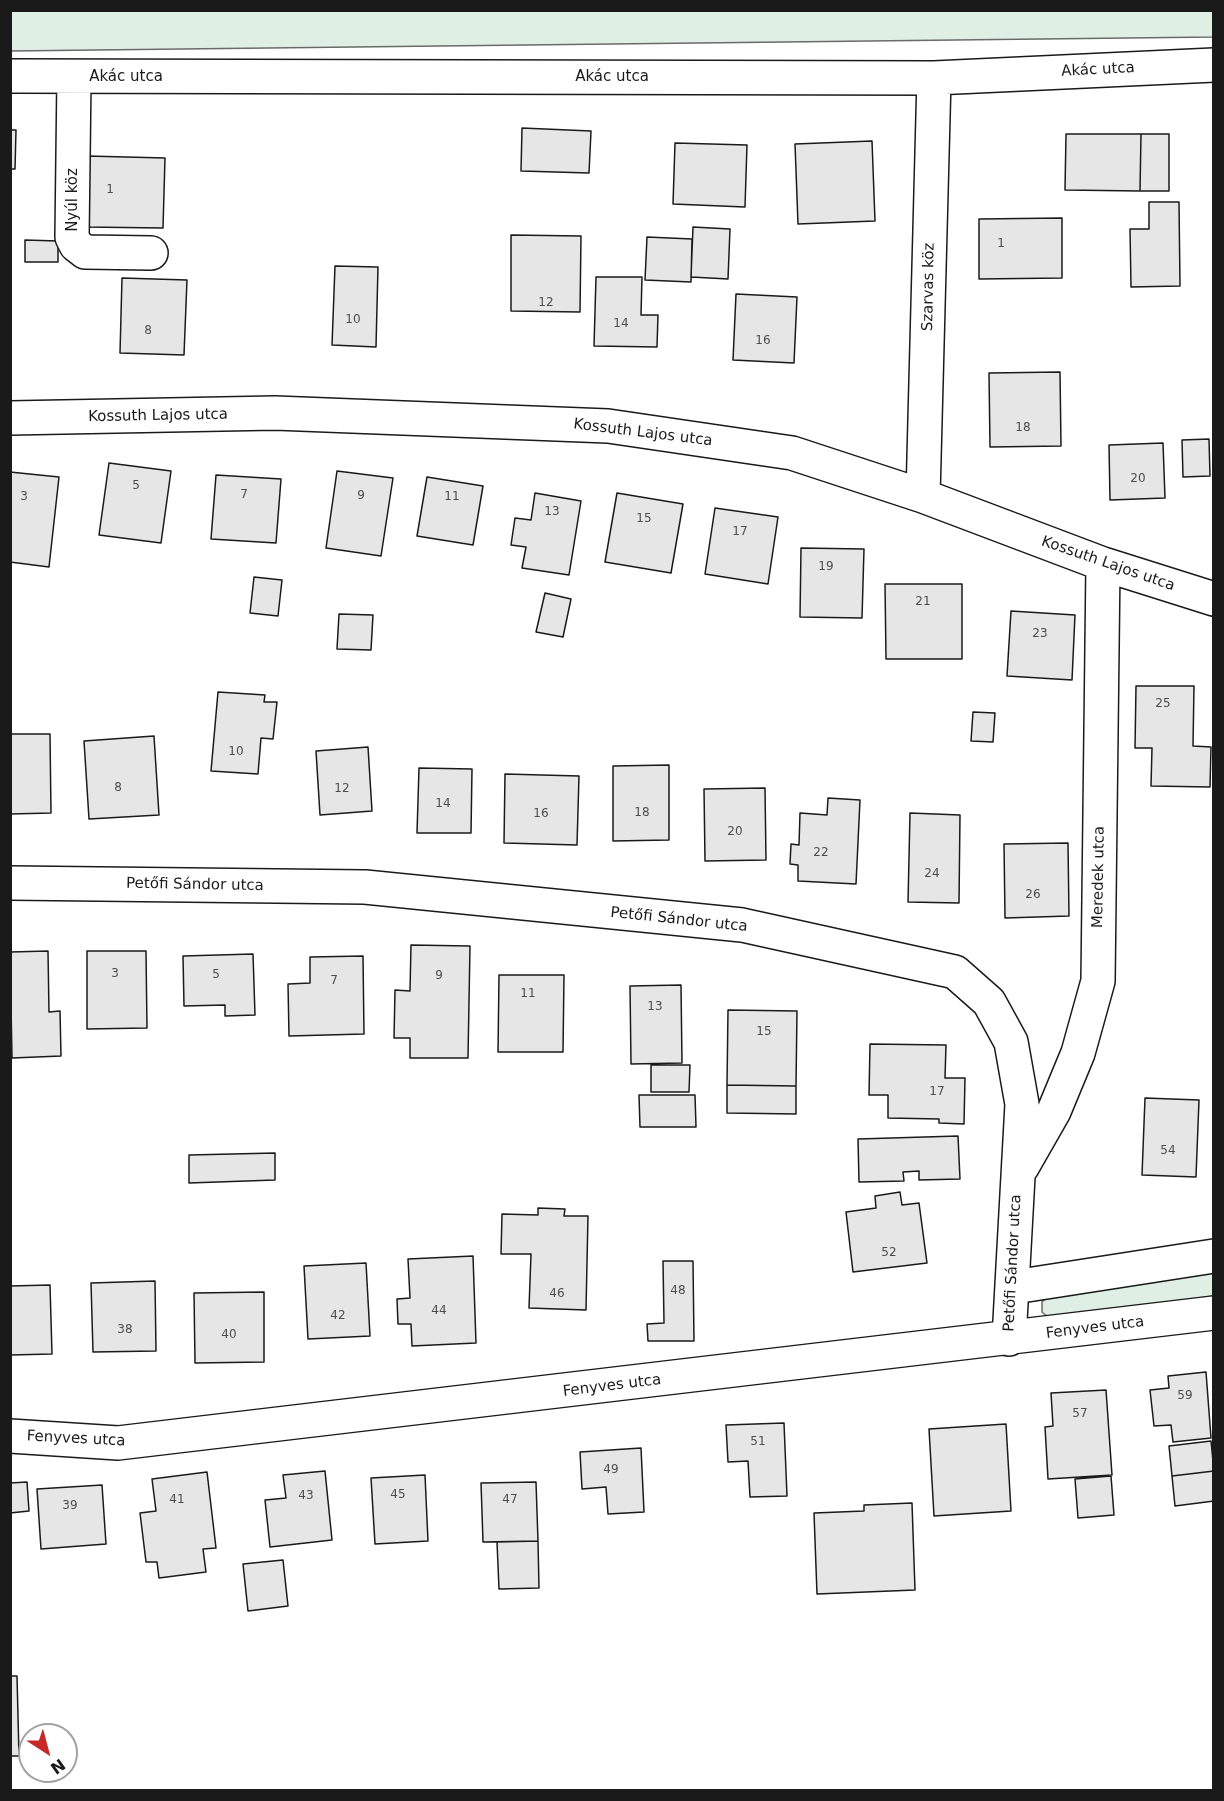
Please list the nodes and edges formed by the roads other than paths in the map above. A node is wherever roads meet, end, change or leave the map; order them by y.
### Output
1 (1214, 65) edge
2 (10, 76) edge
3 (74, 77) junction
4 (934, 78) junction
5 (151, 254) dead end
6 (10, 418) edge
7 (923, 496) junction
8 (1103, 564) junction
9 (1214, 599) edge
10 (10, 883) edge
11 (1018, 1173) junction
12 (1214, 1256) edge
13 (1014, 1287) junction
14 (1214, 1313) edge
15 (1009, 1339) junction
16 (10, 1436) edge

1 - 4 street, Akác utca
2 - 3 street, Akác utca
3 - 4 street, Akác utca
3 - 5 street, Nyúl köz
4 - 7 street, Szarvas köz
6 - 7 street, Kossuth Lajos utca
7 - 8 street, Kossuth Lajos utca
8 - 9 street, Kossuth Lajos utca
8 - 11 street, Meredek utca
10 - 11 street, Petőfi Sándor utca
11 - 13 street, Petőfi Sándor utca
12 - 13 street
13 - 15 street, Petőfi Sándor utca
14 - 15 street, Fenyves utca
15 - 16 street, Fenyves utca

